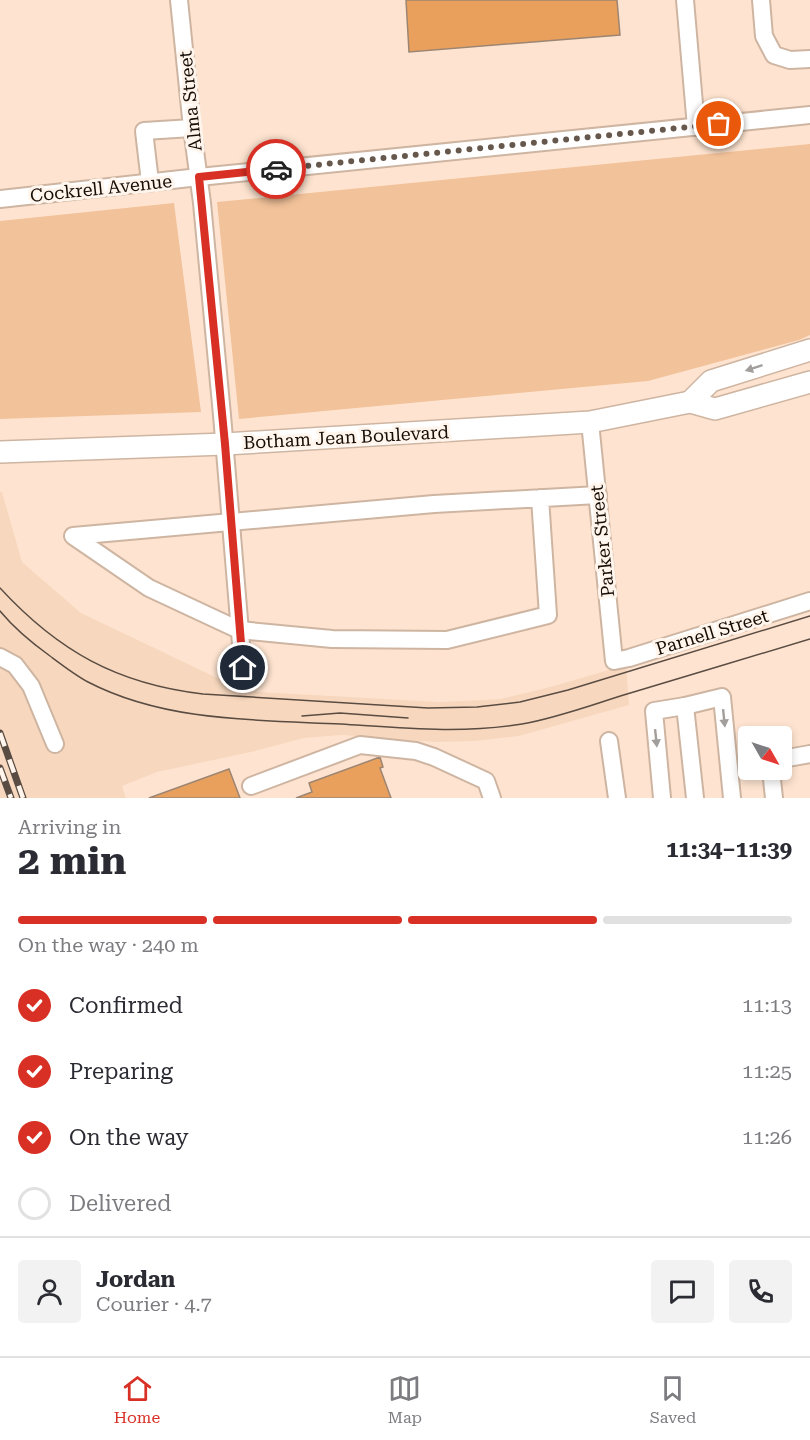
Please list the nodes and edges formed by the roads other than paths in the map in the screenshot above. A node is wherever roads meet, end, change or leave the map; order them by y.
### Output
1 (179, 0) edge
2 (685, 0) edge
3 (761, 0) edge
4 (810, 59) edge
5 (810, 115) edge
6 (696, 127) junction
7 (192, 128) junction
8 (199, 177) junction
9 (150, 182) junction
10 (0, 199) edge
11 (810, 350) edge
12 (810, 382) edge
13 (690, 402) junction
14 (590, 422) junction
15 (225, 444) junction
16 (0, 452) edge
17 (598, 495) junction
18 (540, 498) junction
19 (231, 521) junction
20 (810, 601) edge
21 (239, 630) junction
22 (0, 657) edge
23 (614, 661) joint
24 (243, 668) dead end
25 (685, 706) junction
26 (609, 741) dead end
27 (54, 744) dead end
28 (810, 754) edge
29 (792, 757) edge
30 (772, 780) edge
31 (251, 786) dead end
32 (492, 798) edge
33 (617, 798) edge
34 (662, 798) edge
35 (695, 798) edge
36 (732, 798) edge
37 (774, 798) edge

1 - 7 street, Alma Street
2 - 6 street
3 - 4 street
5 - 6 street, Cockrell Avenue
6 - 8 street, Cockrell Avenue
7 - 8 street, Alma Street
7 - 9 street
8 - 9 street, Cockrell Avenue
8 - 15 street, Alma Street
9 - 10 street, Cockrell Avenue
11 -> 13 main road
12 - 13 main road, Botham Jean Boulevard
13 - 14 main road, Botham Jean Boulevard
14 - 15 main road, Botham Jean Boulevard
14 - 17 street, Parker Street
15 - 16 main road, Botham Jean Boulevard
15 - 19 street, Alma Street
17 - 18 street
17 - 23 street, Parker Street
18 - 19 street
18 - 21 street
19 - 21 street, Alma Street
19 - 21 street
20 - 23 street, Parnell Street
21 - 24 street, Alma Street
22 - 27 street
25 -> 34 street
25 - 35 street
25 -> 36 street
26 - 33 street
28 - 29 street
30 - 37 street
31 - 32 street

